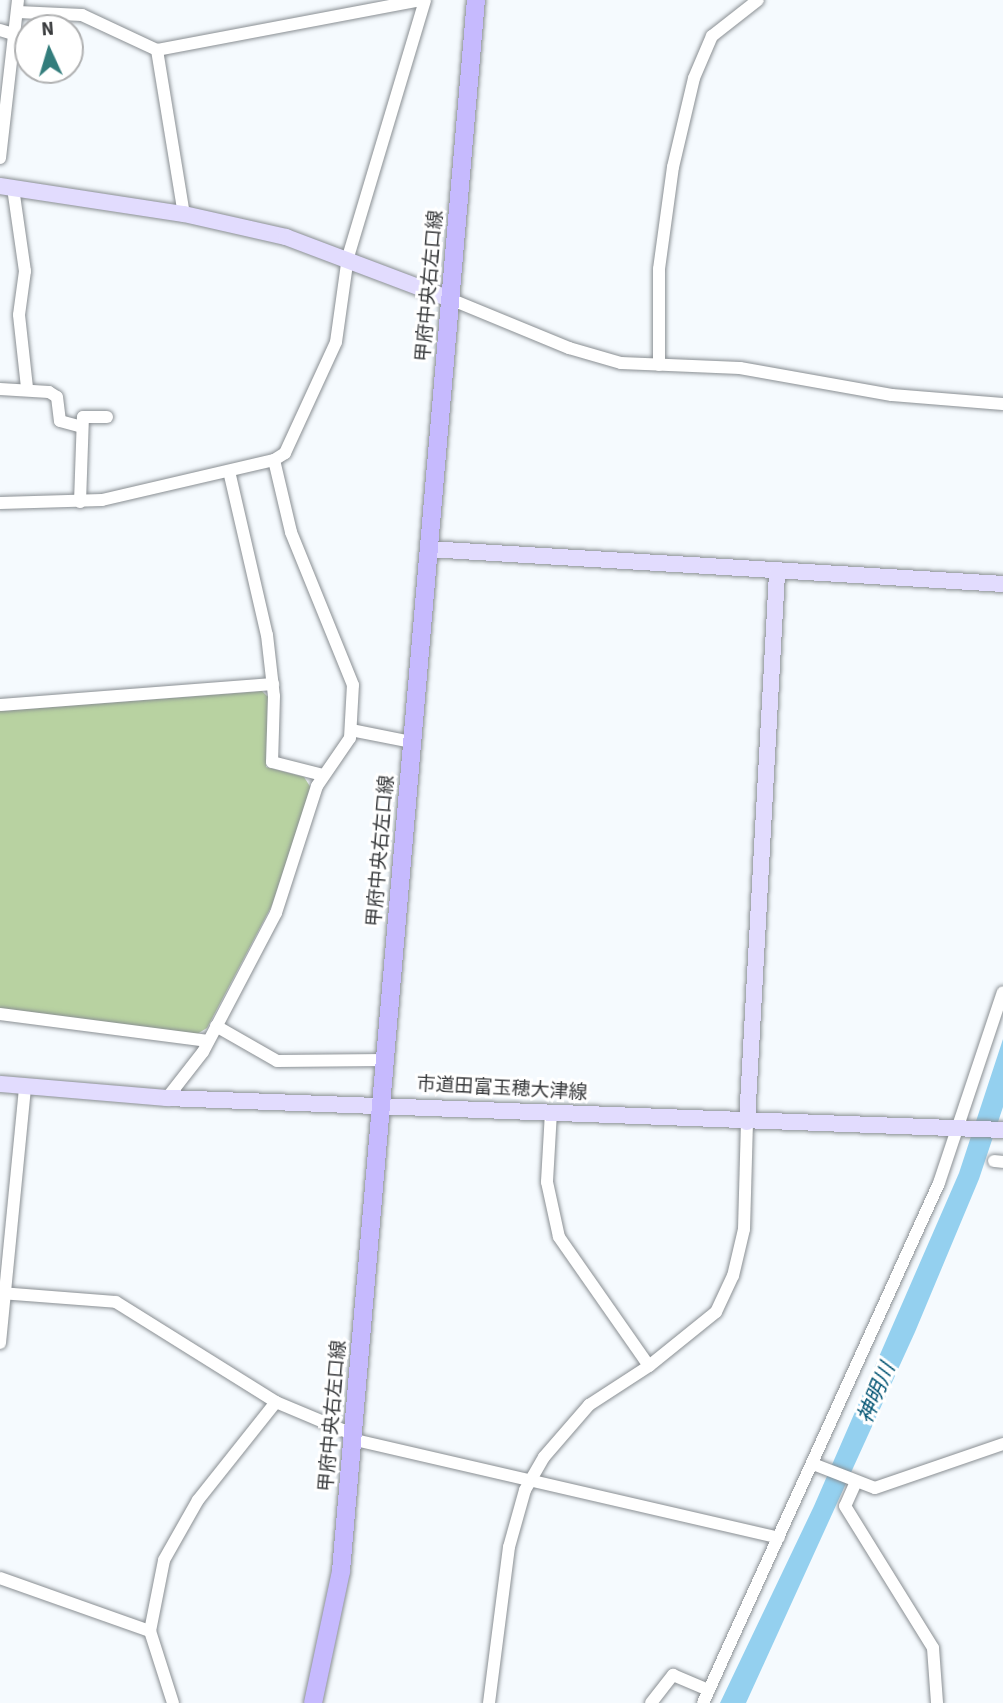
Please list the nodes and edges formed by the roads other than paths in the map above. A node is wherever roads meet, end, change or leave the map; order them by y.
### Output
1 (423, 0) edge
2 (476, 0) edge
3 (758, 0) edge
4 (18, 6) edge
5 (14, 50) edge
6 (157, 50) junction
7 (0, 158) edge
8 (6, 187) edge
9 (184, 214) junction
10 (348, 257) junction
11 (450, 299) junction
12 (659, 365) junction
13 (27, 387) junction
14 (0, 389) edge
15 (1003, 404) edge
16 (107, 417) dead end
17 (82, 427) junction
18 (274, 460) junction
19 (229, 471) junction
20 (80, 502) junction
21 (0, 503) edge
22 (428, 549) junction
23 (777, 573) junction
24 (1003, 584) edge
25 (273, 684) junction
26 (0, 705) edge
27 (351, 730) junction
28 (411, 741) junction
29 (323, 775) junction
30 (1003, 992) edge
31 (0, 1014) edge
32 (216, 1026) junction
33 (208, 1041) junction
34 (384, 1060) junction
35 (0, 1084) edge
36 (25, 1086) junction
37 (167, 1098) junction
38 (381, 1104) junction
39 (551, 1112) junction
40 (747, 1122) junction
41 (963, 1128) junction
42 (1002, 1130) edge
43 (4, 1293) edge
44 (0, 1343) edge
45 (649, 1366) junction
46 (276, 1402) junction
47 (352, 1437) junction
48 (1003, 1444) edge
49 (817, 1466) junction
50 (532, 1478) junction
51 (853, 1484) junction
52 (779, 1538) junction
53 (0, 1578) edge
54 (150, 1631) junction
55 (709, 1690) junction
56 (173, 1703) edge
57 (313, 1703) edge
58 (489, 1703) edge
59 (651, 1703) edge
60 (703, 1703) edge
61 (937, 1703) edge

1 - 6 street
1 - 10 street
2 - 11 main road, 甲府中央右左口線
3 - 12 street
4 - 6 street
5 - 7 street
6 - 9 street
8 - 9 street
8 - 13 street
9 - 10 street
10 - 11 street
10 - 18 street
11 - 12 street
11 - 22 main road, 甲府中央右左口線
12 - 15 street
13 - 14 street
13 - 17 street
16 - 17 street
17 - 20 street
18 - 19 street
18 - 27 street
19 - 20 street
19 - 25 street
20 - 21 street
22 - 23 street
22 - 28 main road, 甲府中央右左口線
23 - 24 street
23 - 40 street
25 - 26 street
25 - 29 street
27 - 28 street
27 - 29 street
28 - 34 main road, 甲府中央右左口線
29 - 32 street
30 - 41 street
31 - 33 street
32 - 33 street
32 - 34 street
33 - 37 street
34 - 38 main road, 甲府中央右左口線
35 - 36 street, 市道田富玉穂大津線
36 - 37 street, 市道田富玉穂大津線
36 - 43 street
37 - 38 street, 市道田富玉穂大津線
38 - 39 street, 市道田富玉穂大津線
38 - 47 main road, 甲府中央右左口線
39 - 40 street, 市道田富玉穂大津線
39 - 45 street
40 - 41 street, 市道田富玉穂大津線
40 - 45 street
41 - 42 street, 市道田富玉穂大津線
41 - 49 street
43 - 44 street
43 - 46 street
45 - 50 street
46 - 47 street
46 - 54 street
47 - 50 street
47 - 57 main road, 甲府中央右左口線
48 - 51 street
49 - 51 street
49 - 52 street
50 - 52 street
50 - 58 street
51 - 61 street
52 - 55 street
53 - 54 street
54 - 56 street
55 - 59 street
55 - 60 street

